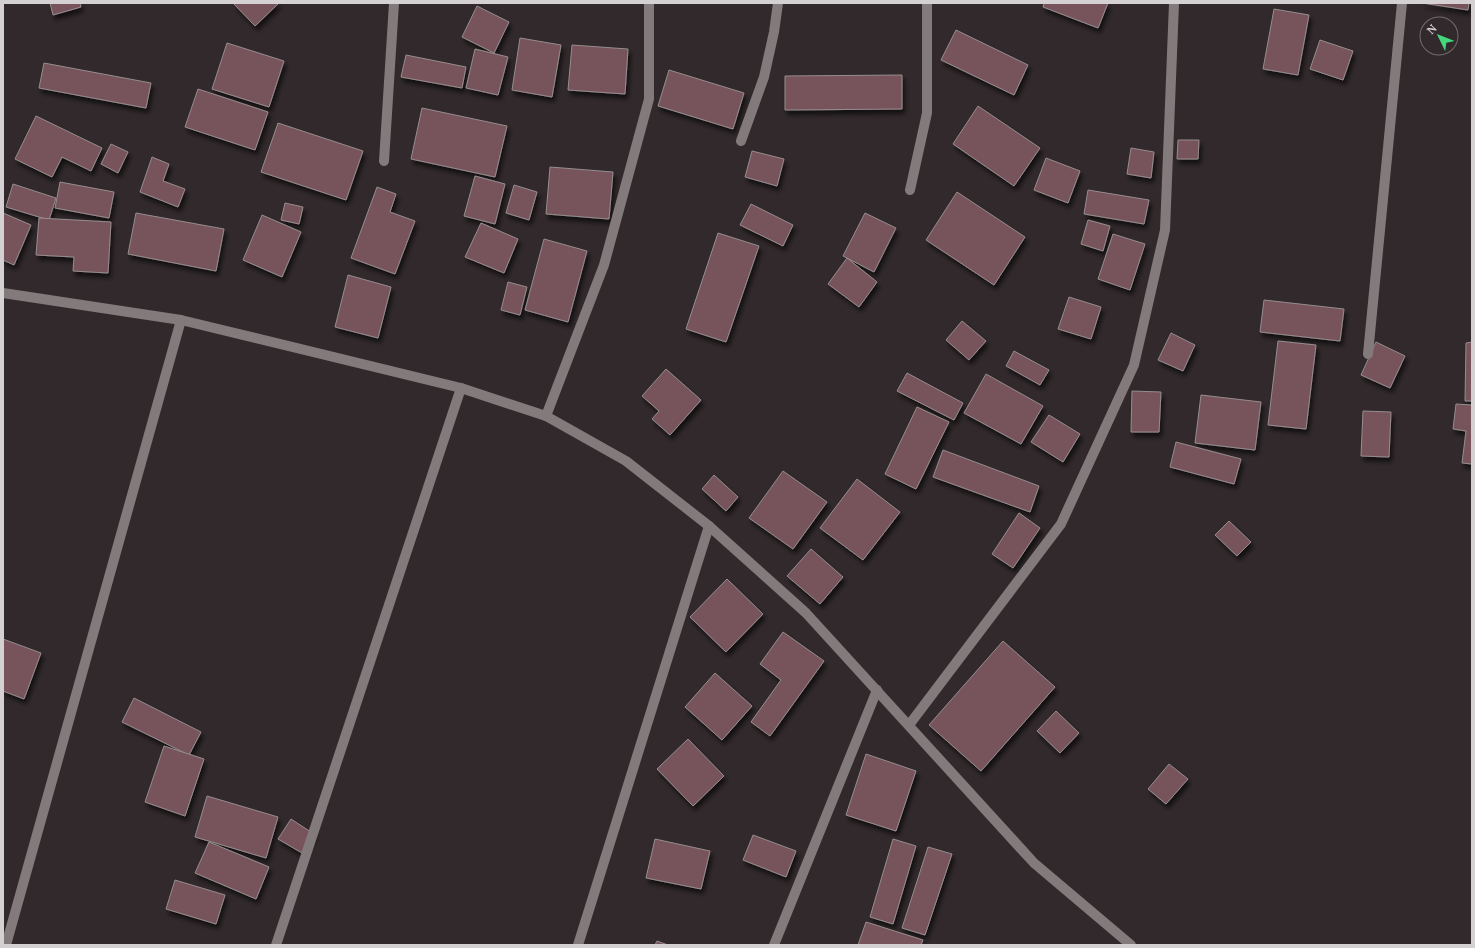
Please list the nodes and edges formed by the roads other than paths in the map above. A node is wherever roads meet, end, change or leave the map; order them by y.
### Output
1 (394, 3) edge
2 (649, 3) edge
3 (778, 3) edge
4 (927, 3) edge
5 (1174, 3) edge
6 (1402, 3) edge
7 (741, 142) dead end
8 (384, 161) dead end
9 (910, 190) dead end
10 (3, 293) edge
11 (181, 320) junction
12 (1368, 354) dead end
13 (461, 388) junction
14 (546, 416) junction
15 (709, 526) junction
16 (877, 690) junction
17 (909, 725) junction
18 (6, 945) edge
19 (276, 945) edge
20 (578, 945) edge
21 (774, 945) edge
22 (1131, 945) edge

1 - 8 street
2 - 14 street
3 - 7 street
4 - 9 street
5 - 17 street
6 - 12 street
10 - 11 street
11 - 13 street
11 - 18 street
13 - 14 street
13 - 19 street
14 - 15 street
15 - 16 street
15 - 20 street
16 - 17 street
16 - 21 street
17 - 22 street

